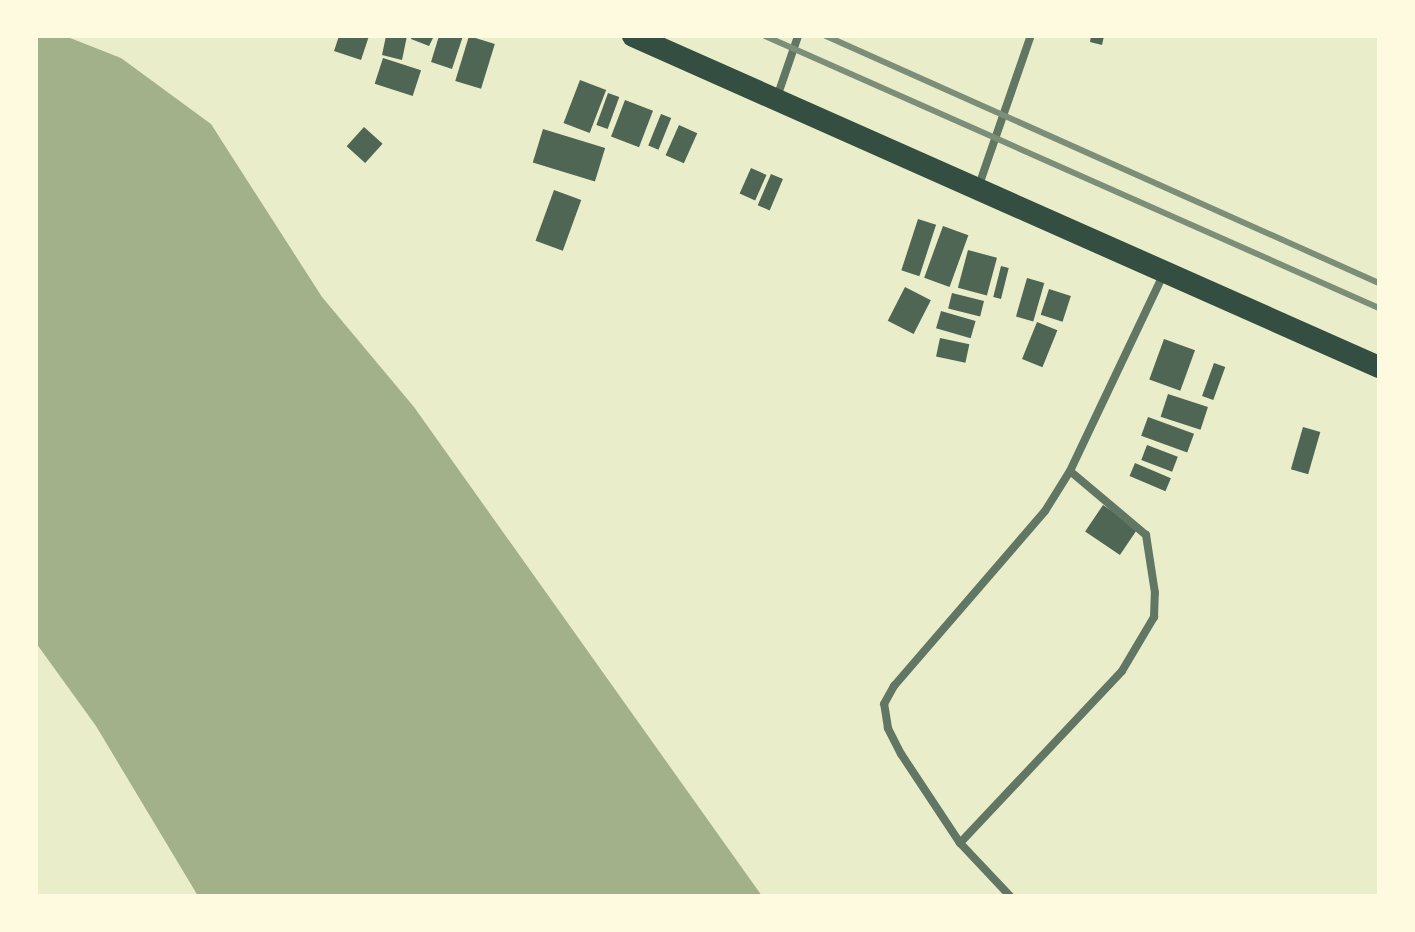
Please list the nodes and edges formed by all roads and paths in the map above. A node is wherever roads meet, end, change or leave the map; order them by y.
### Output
1 (633, 36) edge
2 (798, 36) edge
3 (1030, 38) edge
4 (776, 100) junction
5 (978, 189) junction
6 (1165, 272) junction
7 (1379, 367) edge
8 (1070, 471) junction
9 (960, 843) junction
10 (1010, 896) edge

1 - 4 highway
2 - 4 street
3 - 5 street
4 - 5 highway
5 - 6 highway
6 - 7 highway
6 - 8 street
8 - 9 street
8 - 9 street
9 - 10 street

